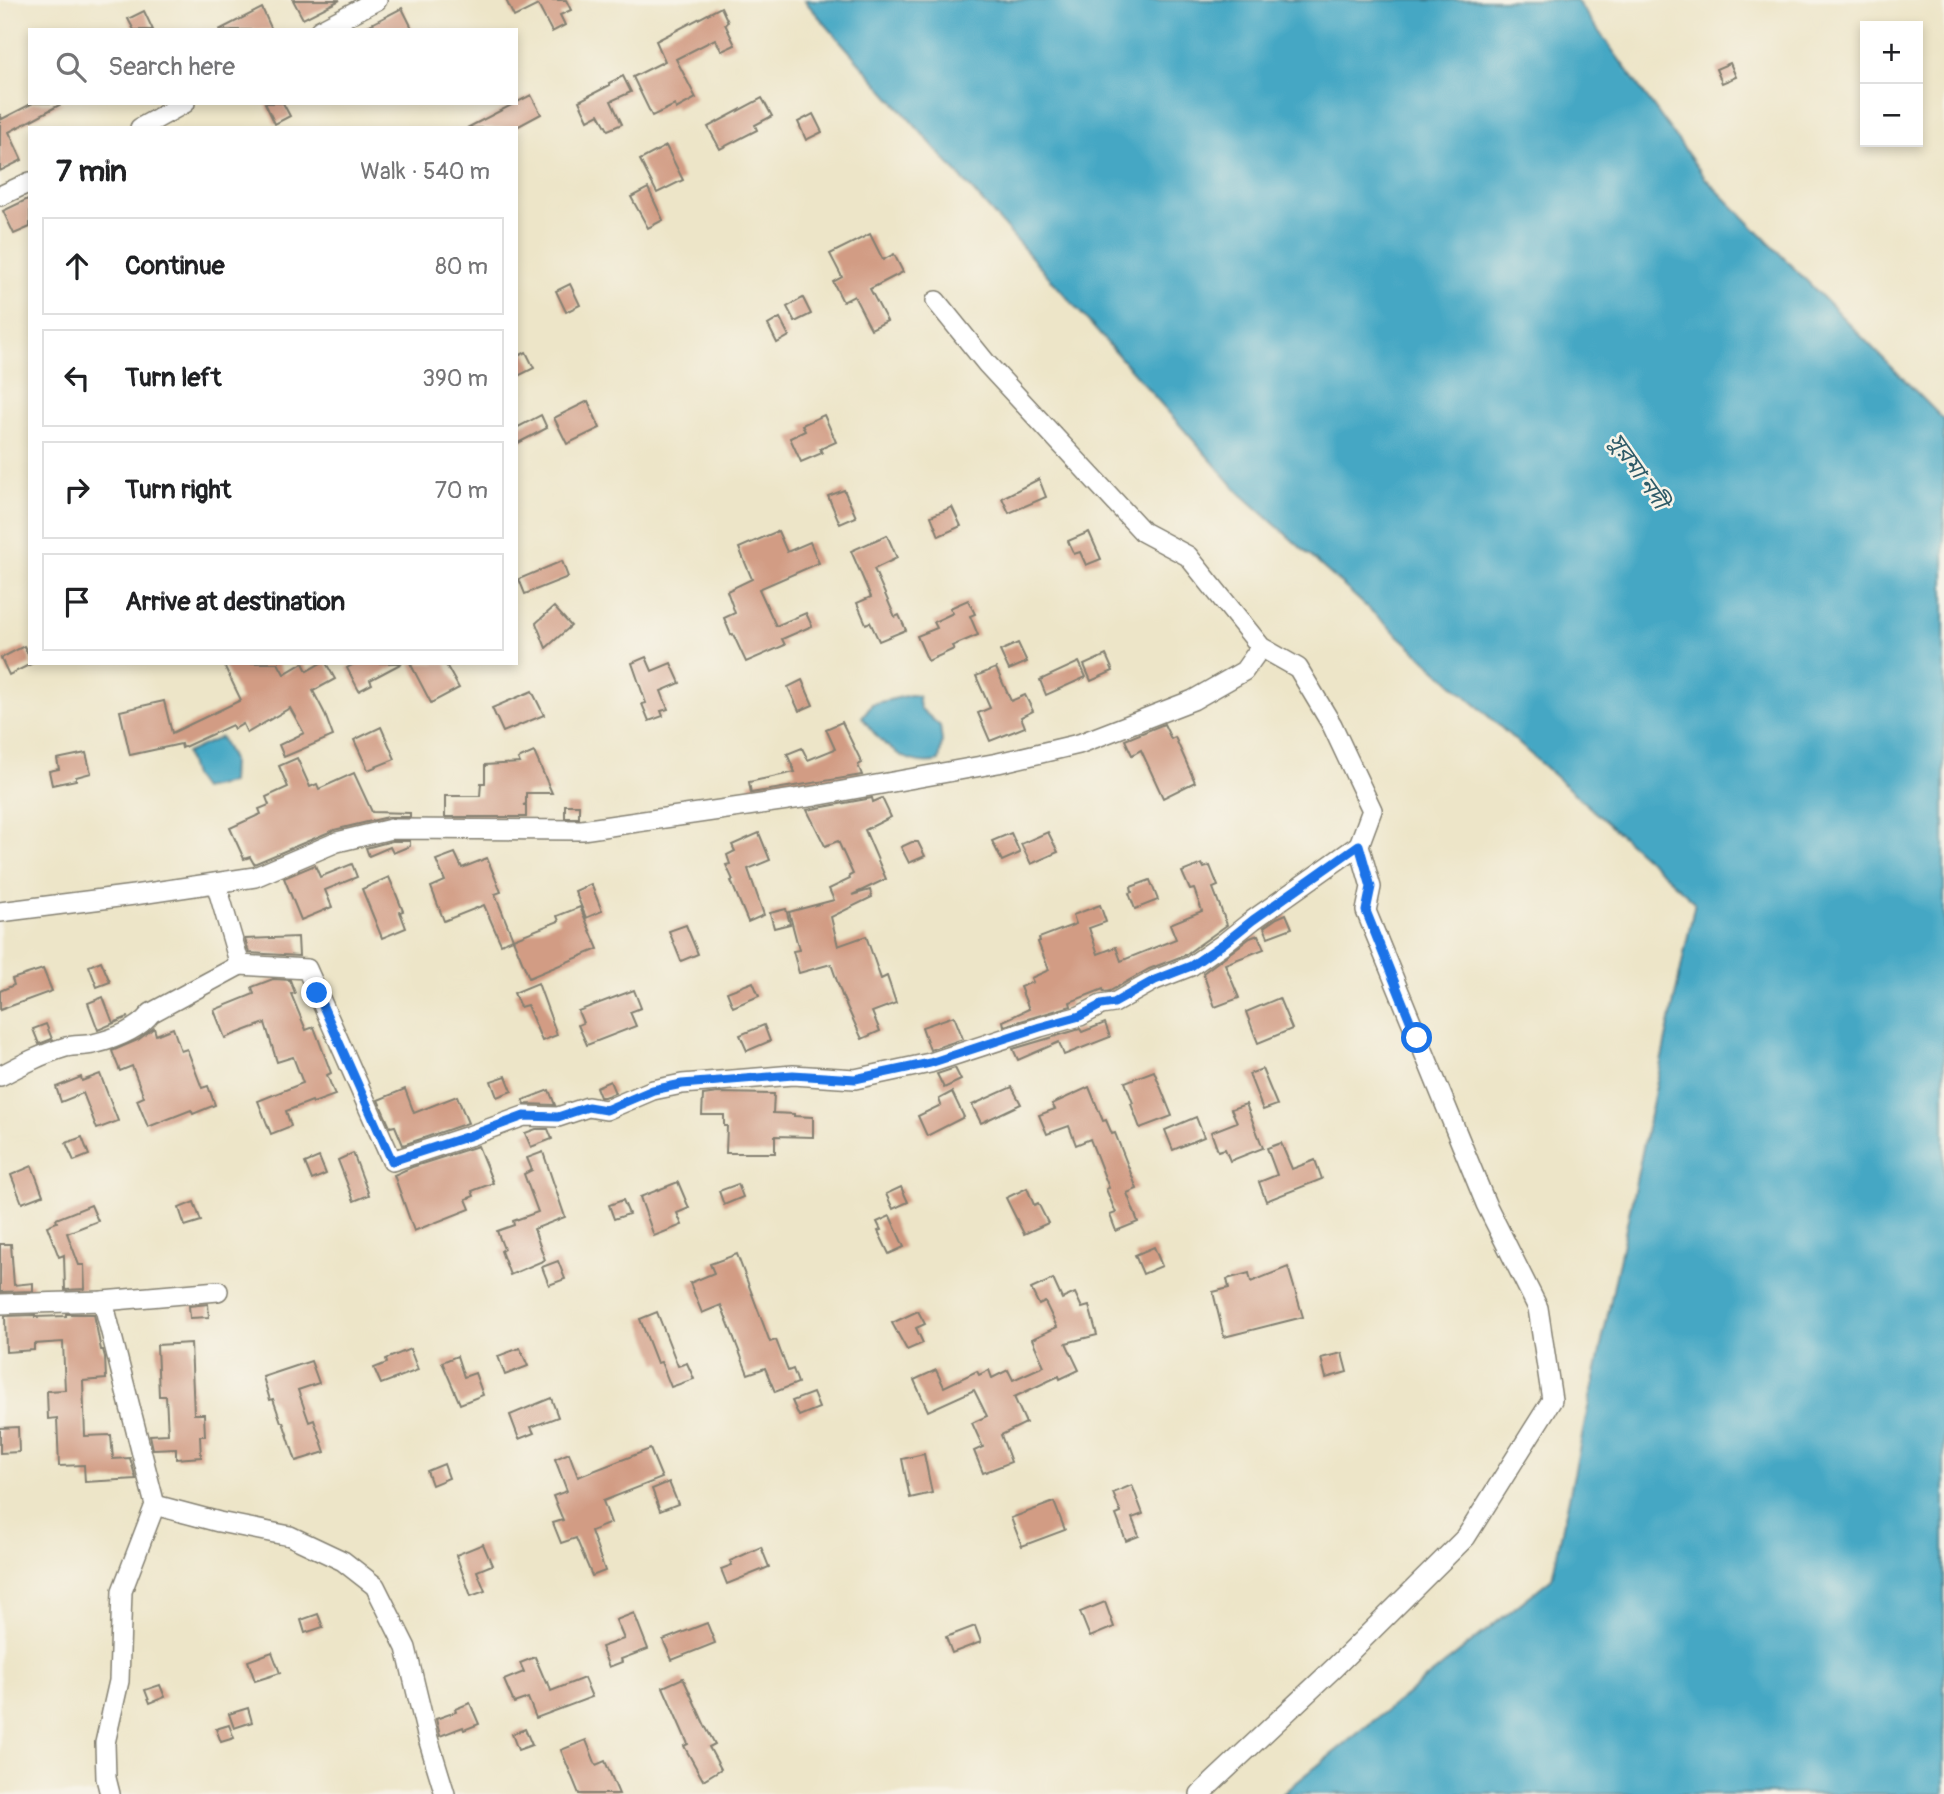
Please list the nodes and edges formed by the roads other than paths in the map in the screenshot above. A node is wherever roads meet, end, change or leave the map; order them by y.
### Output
1 (377, 0) edge
2 (324, 28) edge
3 (181, 105) edge
4 (144, 126) edge
5 (28, 183) edge
6 (0, 196) edge
7 (936, 301) dead end
8 (1261, 647) junction
9 (1359, 845) junction
10 (216, 883) junction
11 (0, 912) edge
12 (240, 965) junction
13 (0, 1076) edge
14 (218, 1291) dead end
15 (103, 1301) junction
16 (0, 1304) edge
17 (155, 1505) junction
18 (110, 1794) edge
19 (445, 1794) edge
20 (1200, 1794) edge

1 - 2 street
3 - 4 street
5 - 6 street
7 - 8 street
8 - 9 street
8 - 10 street
9 - 12 street
9 - 20 street
10 - 11 street
10 - 12 street
12 - 13 street
14 - 15 street
15 - 16 street
15 - 17 street
17 - 18 street
17 - 19 street

